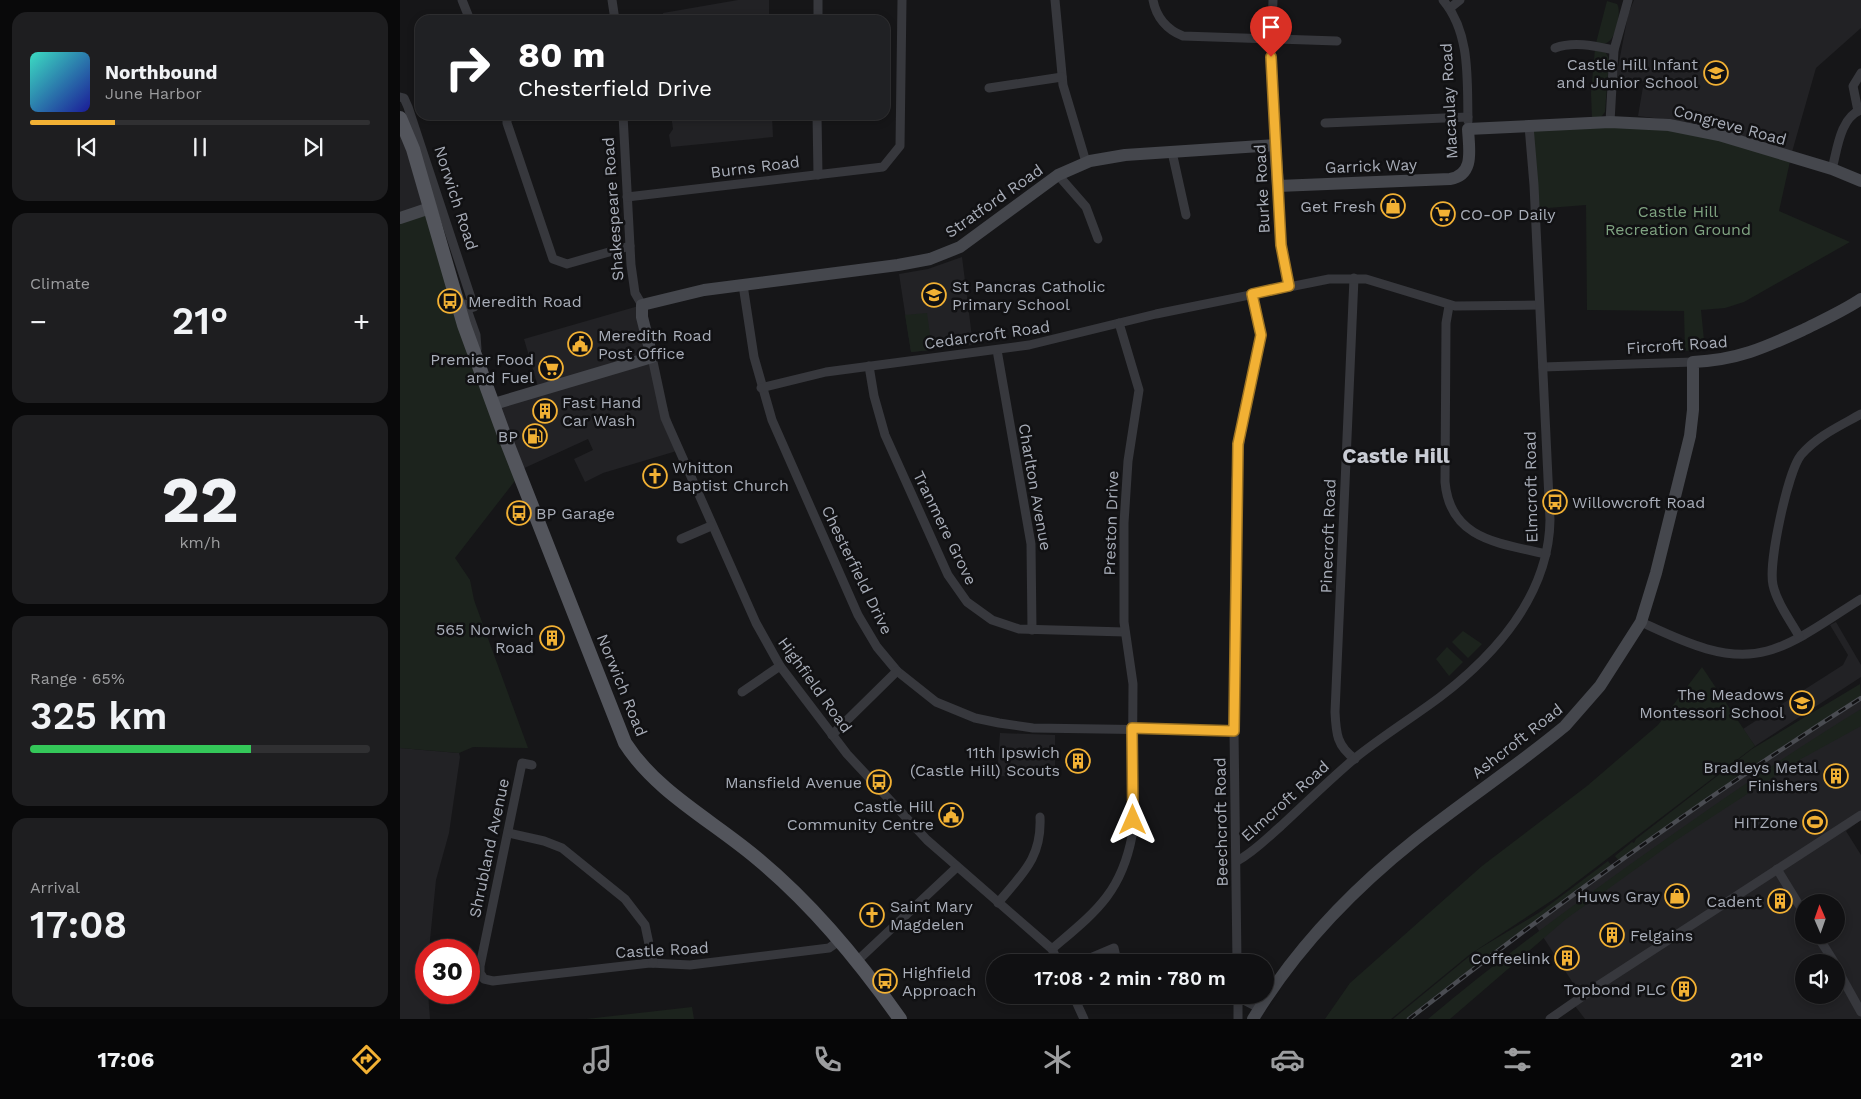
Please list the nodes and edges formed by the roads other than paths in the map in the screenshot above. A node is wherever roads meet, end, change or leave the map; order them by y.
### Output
1 (462, 0) edge
2 (612, 0) edge
3 (818, 0) edge
4 (902, 0) edge
5 (1055, 0) edge
6 (1153, 0) edge
7 (1273, 0) edge
8 (1444, 0) edge
9 (1460, 0) edge
10 (1628, 0) edge
11 (1450, 8) junction
12 (468, 15) edge
13 (614, 15) edge
14 (818, 15) edge
15 (1271, 40) junction
16 (1337, 41) dead end
17 (1555, 48) dead end
18 (1614, 50) junction
19 (1861, 73) edge
20 (1062, 77) junction
21 (989, 88) dead end
22 (400, 97) edge
23 (1860, 111) edge
24 (400, 118) edge
25 (507, 120) edge
26 (623, 120) edge
27 (818, 120) edge
28 (1610, 122) junction
29 (1468, 123) junction
30 (1325, 124) dead end
31 (1529, 126) junction
32 (1275, 145) junction
33 (1172, 152) junction
34 (1086, 162) junction
35 (1832, 170) junction
36 (1464, 174) joint
37 (818, 175) junction
38 (1058, 175) junction
39 (1861, 181) edge
40 (1278, 186) junction
41 (628, 197) junction
42 (430, 208) junction
43 (1186, 215) dead end
44 (400, 218) edge
45 (1098, 239) dead end
46 (630, 246) junction
47 (1354, 278) junction
48 (743, 285) junction
49 (1289, 286) junction
50 (1252, 294) junction
51 (1861, 299) edge
52 (642, 305) junction
53 (1539, 305) junction
54 (1449, 306) junction
55 (464, 310) junction
56 (1119, 323) junction
57 (997, 350) junction
58 (652, 357) junction
59 (478, 359) junction
60 (1693, 362) junction
61 (869, 366) junction
62 (1542, 367) junction
63 (761, 388) junction
64 (494, 404) junction
65 (1861, 414) edge
66 (711, 526) junction
67 (681, 539) dead end
68 (1546, 554) junction
69 (1861, 599) edge
70 (1641, 622) junction
71 (1032, 630) junction
72 (1125, 632) junction
73 (1799, 636) junction
74 (780, 666) junction
75 (897, 672) junction
76 (742, 692) dead end
77 (1132, 728) junction
78 (1234, 731) junction
79 (832, 736) junction
80 (1355, 759) junction
81 (532, 765) dead end
82 (1861, 815) edge
83 (1040, 817) dead end
84 (508, 833) junction
85 (1237, 861) junction
86 (957, 868) junction
87 (1776, 869) junction
88 (1795, 899) edge
89 (998, 903) junction
90 (839, 941) junction
91 (1052, 949) junction
92 (1054, 954) edge
93 (1100, 954) edge
94 (1115, 954) edge
95 (1237, 954) edge
96 (857, 961) junction
97 (654, 962) junction
98 (484, 979) joint
99 (1845, 983) edge
100 (1077, 1004) edge
101 (1238, 1004) edge
102 (1246, 1004) edge
103 (1861, 1012) edge
104 (1256, 1014) edge
105 (899, 1019) edge
106 (1084, 1019) edge
107 (1238, 1019) edge
108 (1550, 1019) edge

1 - 12 street
2 - 13 street
3 - 14 street
4 - 37 street, Burns Road
5 - 20 street
6 - 15 street
7 - 15 street, Burke Road
8 - 11 street, Macaulay Road
9 - 11 street
10 - 18 street
11 - 29 street, Macaulay Road
15 - 16 street
15 - 32 street, Burke Road
17 - 18 street
18 - 28 street
19 - 23 street
20 - 21 street
20 - 34 street
22 - 55 street, Norwich Road
23 - 35 street
24 - 42 main road, Norwich Road
25 - 46 street
26 - 41 street, Shakespeare Road
27 - 37 street
28 - 31 street, Congreve Road
28 - 35 street, Congreve Road
29 - 30 street
29 - 31 street, Congreve Road
29 - 36 street, Macaulay Road
31 - 53 street, Elmcroft Road
32 - 33 street, Stratford Road
32 - 40 street, Burke Road
33 - 34 street, Stratford Road
33 - 43 street
34 - 38 street, Stratford Road
35 - 39 street, Congreve Road
36 - 40 street, Garrick Way
37 - 41 street, Burns Road
38 - 45 street
38 - 48 street, Stratford Road
40 - 49 street, Burke Road
41 - 46 street, Shakespeare Road
42 - 44 street
42 - 55 main road, Norwich Road
46 - 52 street, Shakespeare Road
47 - 49 street, Cedarcroft Road
47 - 54 street, Cedarcroft Road
47 - 80 street, Pinecroft Road
48 - 52 street, Stratford Road
48 - 63 street, Chesterfield Drive
49 - 50 street, Cedarcroft Road
50 - 56 street, Cedarcroft Road
50 - 78 street, Beechcroft Road
51 - 60 street, Fircroft Road
52 - 58 street, Shakespeare Road
53 - 54 street, Cedarcroft Road
53 - 62 street, Elmcroft Road
54 - 68 street
55 - 59 main road, Norwich Road
55 - 59 street, Norwich Road
56 - 57 street, Cedarcroft Road
56 - 72 street, Preston Drive
57 - 61 street, Cedarcroft Road
57 - 71 street, Charlton Avenue
58 - 64 street
58 - 66 street, Highfield Road
59 - 64 main road, Norwich Road
60 - 62 street, Fircroft Road
60 - 70 street, Ashcroft Road
61 - 63 street, Cedarcroft Road
61 - 71 street, Tranmere Grove
62 - 68 street, Elmcroft Road
63 - 75 street, Chesterfield Drive
64 - 90 main road, Norwich Road
65 - 73 street
66 - 67 street
66 - 74 street, Highfield Road
68 - 80 street, Elmcroft Road
69 - 73 street
70 - 73 street
70 - 104 street, Ashcroft Road
71 - 72 street, Tranmere Grove
72 - 77 street, Preston Drive
74 - 76 street
74 - 79 street, Highfield Road
75 - 77 street, Chesterfield Drive
75 - 79 street
77 - 78 street, Chesterfield Drive
77 - 91 street, Preston Drive
78 - 85 street, Beechcroft Road
79 - 86 street, Highfield Road
80 - 85 street, Elmcroft Road
81 - 84 street, Shrubland Avenue
82 - 87 street
83 - 89 street
84 - 97 street
84 - 98 street, Shrubland Avenue
85 - 95 street, Beechcroft Road
86 - 89 street, Highfield Road
86 - 96 street
87 - 88 street
87 - 108 street
89 - 91 street, Highfield Road
90 - 96 main road, Norwich Road
90 - 97 street, Castle Road
91 - 92 street, Highfield Road
93 - 94 street
96 - 105 main road, Norwich Road
97 - 98 street, Castle Road
99 - 103 street
100 - 106 street
101 - 107 street
102 - 104 street

